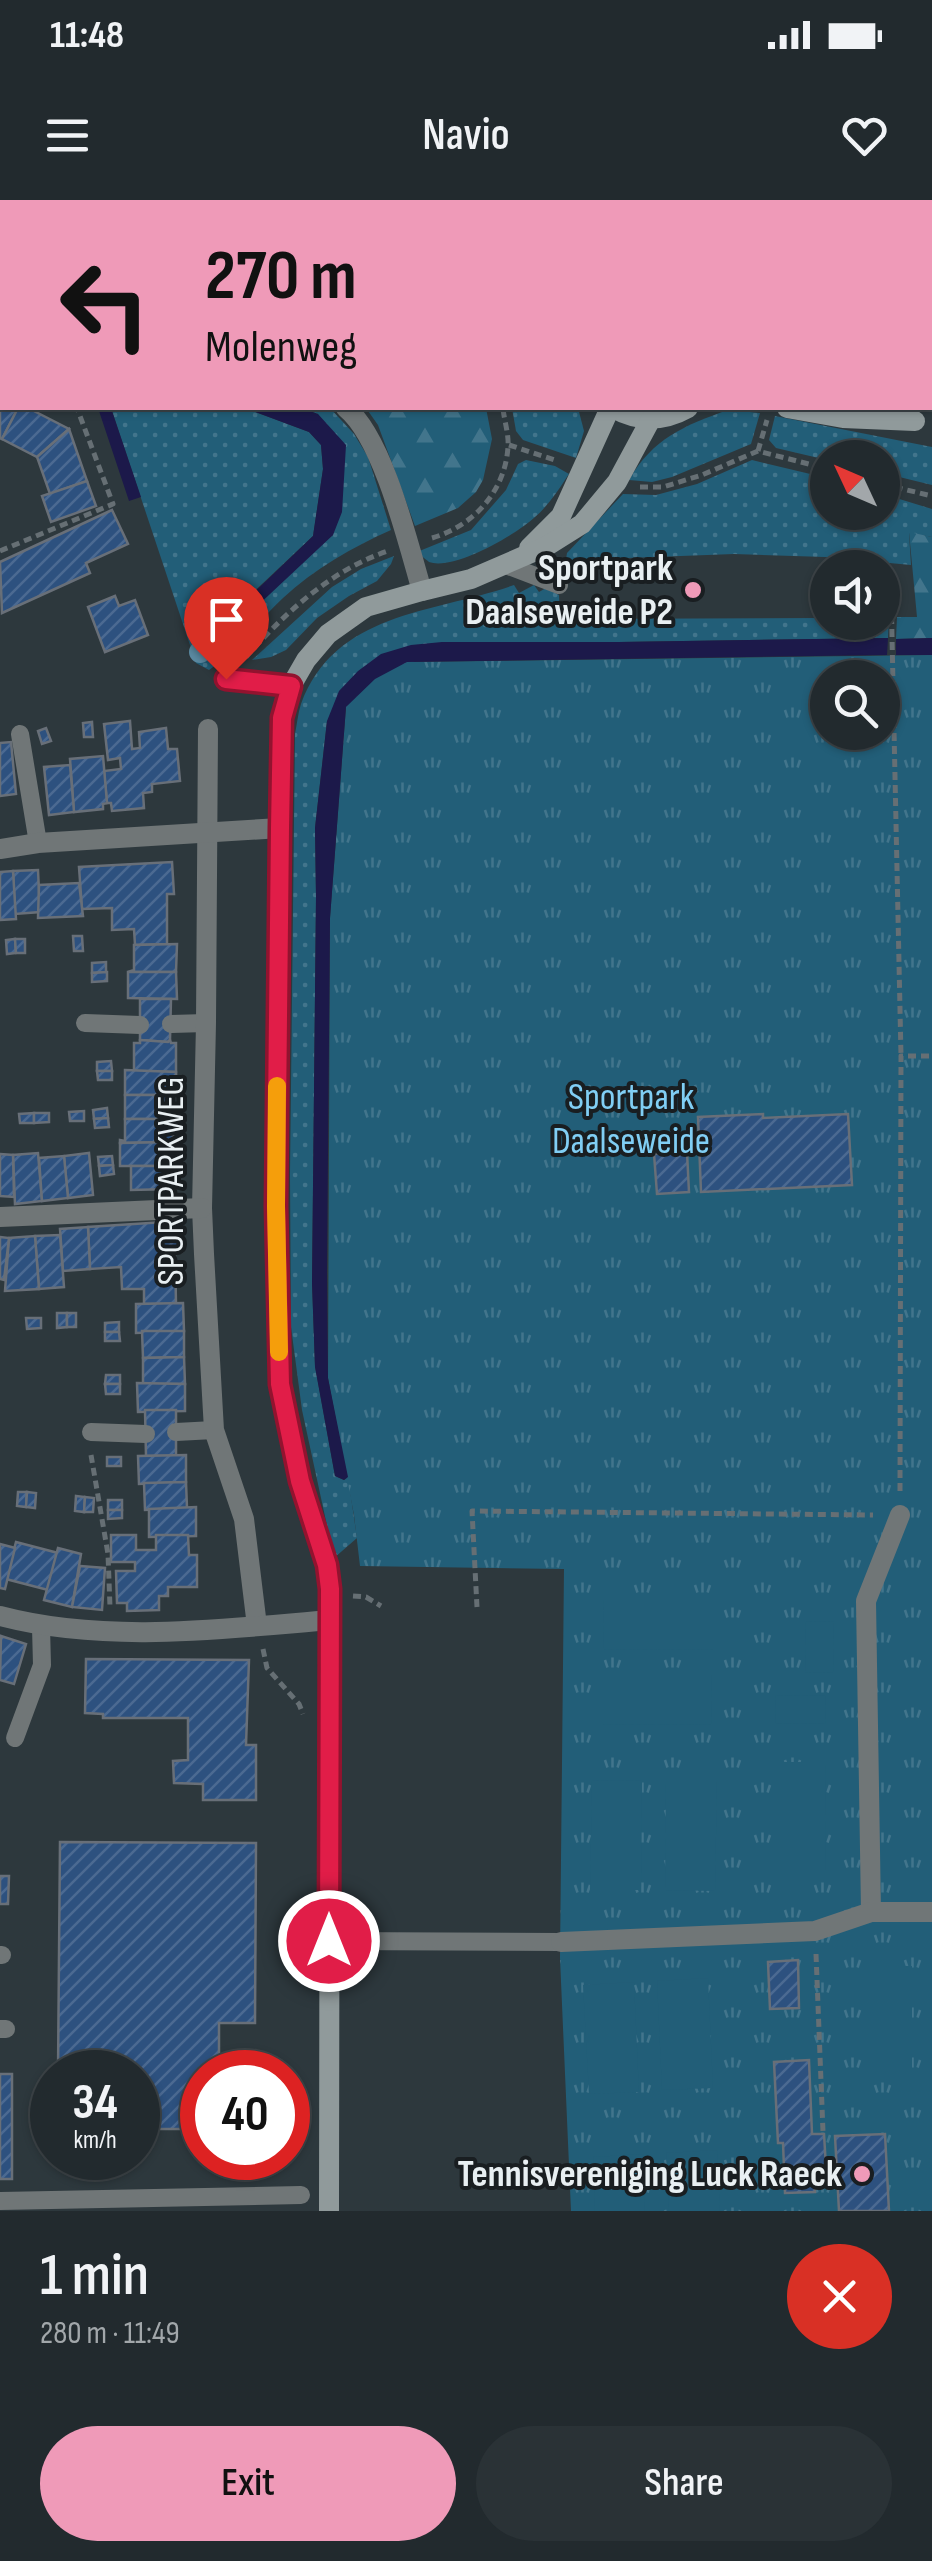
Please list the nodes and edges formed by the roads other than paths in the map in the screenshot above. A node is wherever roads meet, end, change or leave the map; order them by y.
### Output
1 (349, 410) edge
2 (611, 410) edge
3 (617, 410) edge
4 (684, 410) edge
5 (798, 410) edge
6 (887, 410) edge
7 (650, 419) junction
8 (923, 423) edge
9 (513, 561) junction
10 (559, 585) dead end
11 (422, 590) junction
12 (226, 679) road end
13 (291, 686) junction
14 (208, 728) dead end
15 (20, 734) dead end
16 (280, 828) junction
17 (206, 832) junction
18 (38, 843) junction
19 (0, 849) edge
20 (85, 1023) dead end
21 (206, 1023) junction
22 (140, 1024) dead end
23 (170, 1024) dead end
24 (202, 1208) junction
25 (0, 1217) edge
26 (214, 1430) junction
27 (176, 1432) dead end
28 (146, 1434) dead end
29 (90, 1440) road end
30 (900, 1515) road end
31 (0, 1616) edge
32 (330, 1620) junction
33 (257, 1626) junction
34 (41, 1627) junction
35 (15, 1738) dead end
36 (871, 1912) junction
37 (932, 1912) edge
38 (329, 1941) junction
39 (561, 1942) joint
40 (301, 2196) dead end
41 (0, 2201) edge
42 (329, 2211) edge

1 - 11 street
2 - 9 street
3 - 7 street
4 - 7 street
5 - 8 street
6 - 8 street
7 - 9 street
9 - 10 lane
9 - 11 street
11 - 13 street
12 - 13 street
13 - 16 street
14 - 17 street, SPORTPARKWEG
15 - 18 lane
16 - 17 street
16 - 32 street
17 - 18 street
17 - 21 street, SPORTPARKWEG
18 - 19 street
20 - 22 lane
21 - 23 lane
21 - 24 street, SPORTPARKWEG
24 - 25 street
24 - 26 street, SPORTPARKWEG
26 - 27 lane
26 - 33 street, SPORTPARKWEG
28 - 29 lane
30 - 36 street
31 - 34 street
32 - 33 street
32 - 38 street
33 - 34 street
34 - 35 lane
36 - 37 street
36 - 39 street
38 - 39 lane
38 - 42 street
40 - 41 lane

